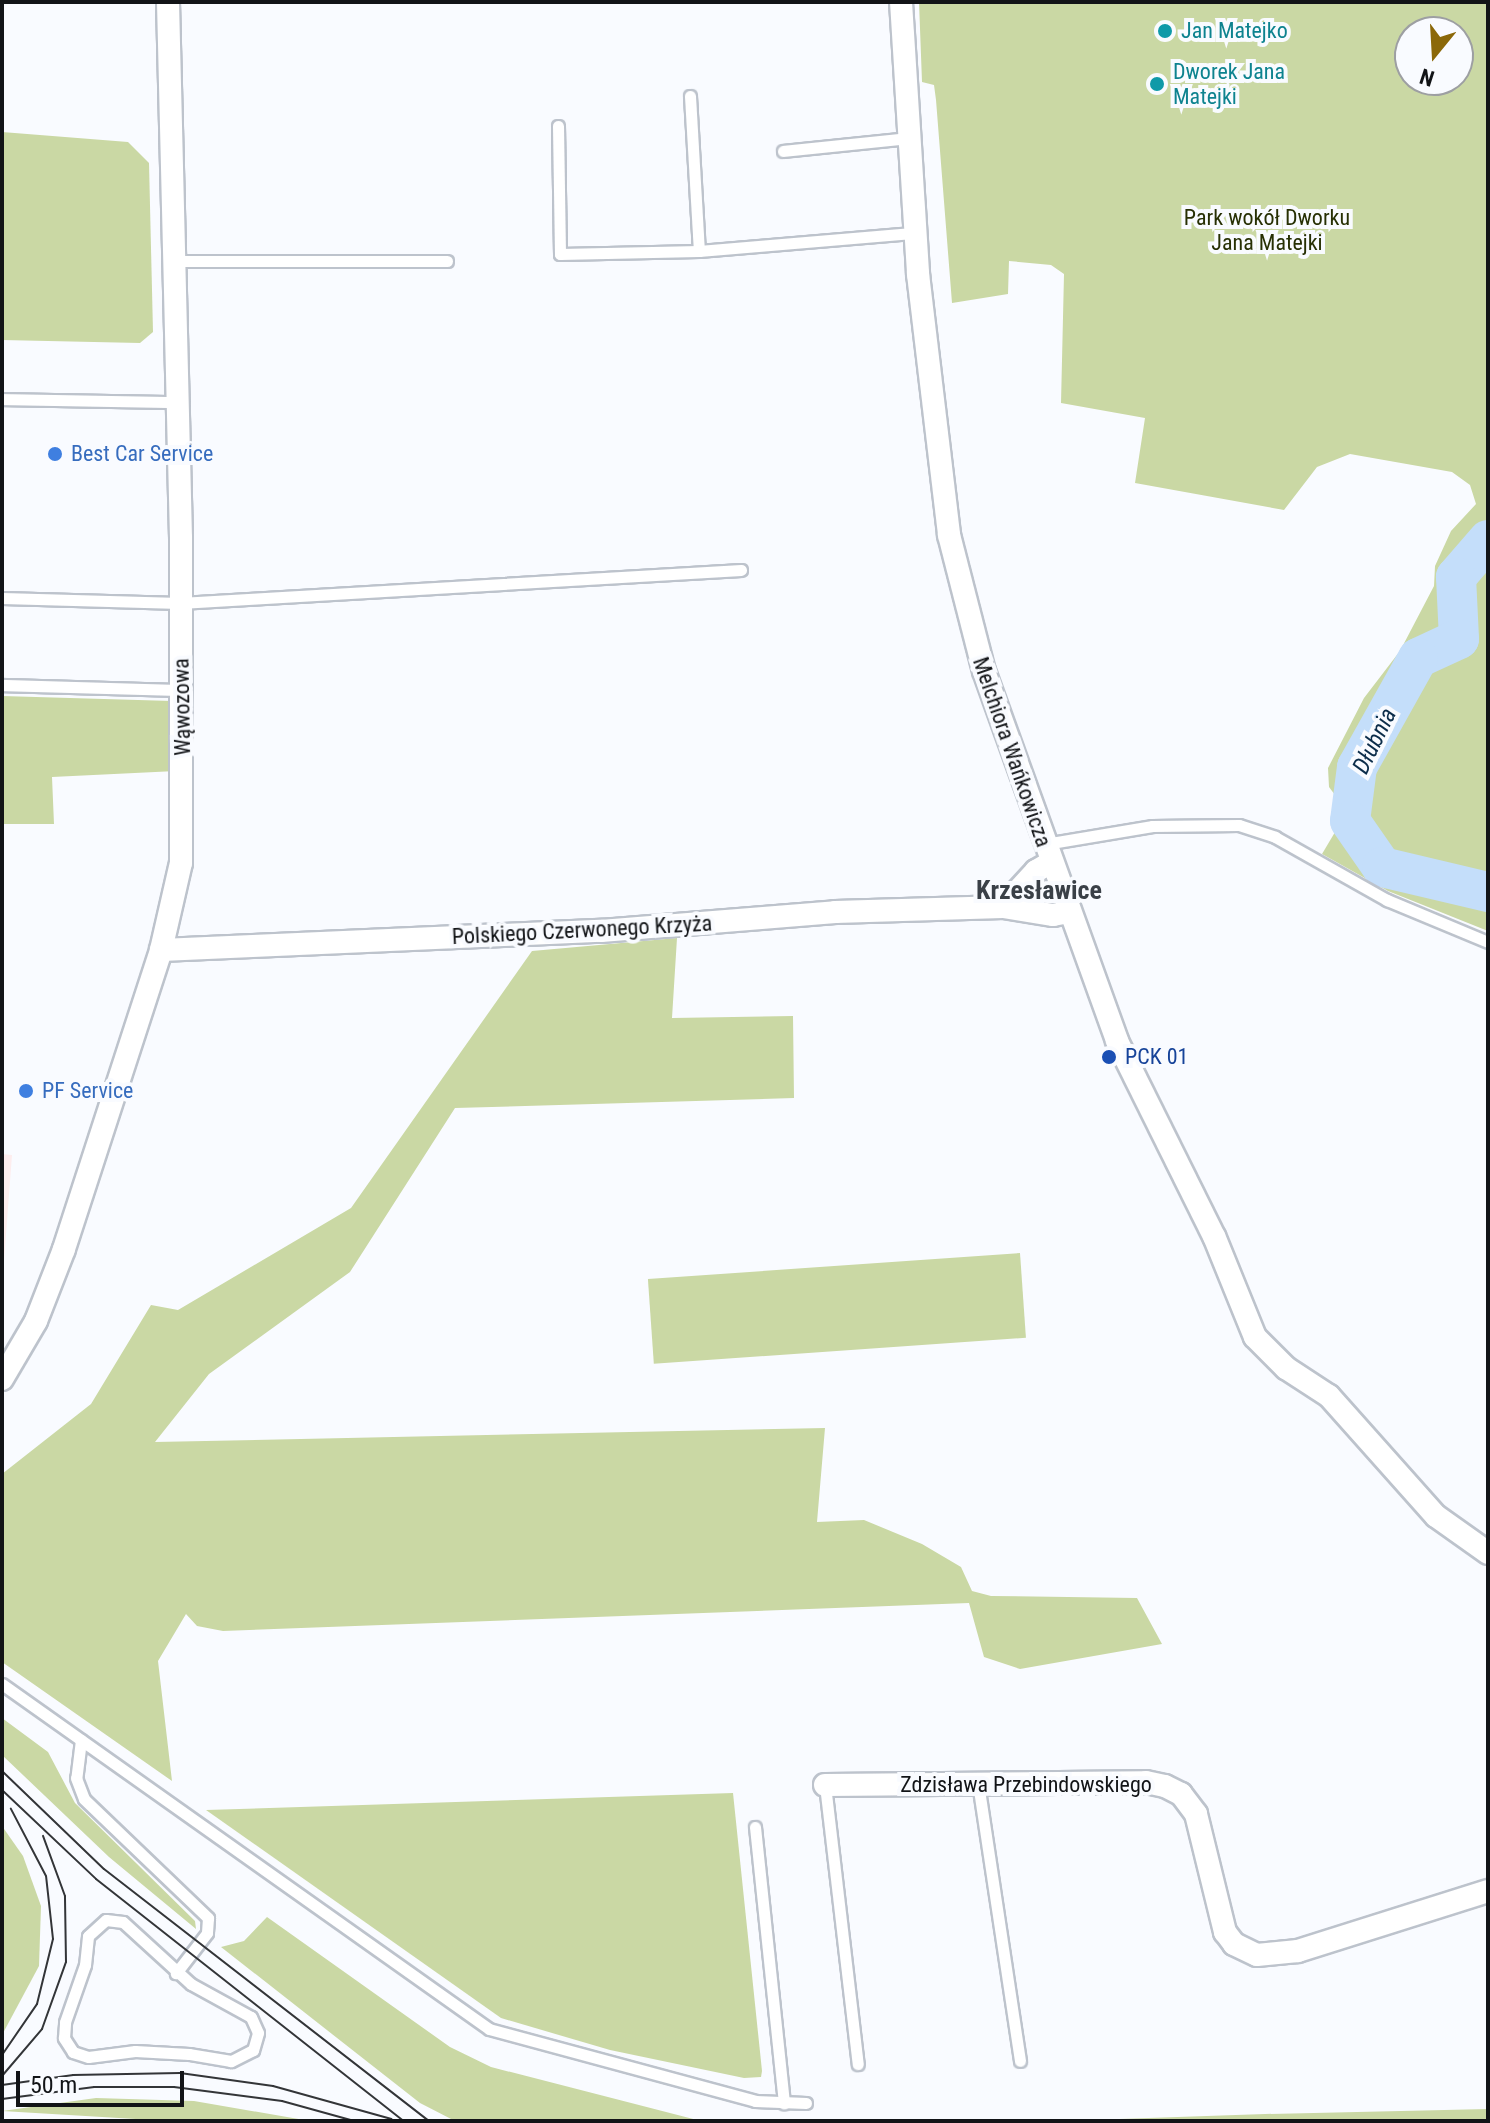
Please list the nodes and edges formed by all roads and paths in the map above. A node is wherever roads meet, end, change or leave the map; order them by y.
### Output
1 (168, 2) edge
2 (901, 2) edge
3 (690, 96) dead end
4 (558, 126) dead end
5 (908, 138) junction
6 (783, 151) dead end
7 (915, 233) junction
8 (699, 251) junction
9 (174, 261) junction
10 (447, 261) dead end
11 (2, 399) edge
12 (176, 402) junction
13 (741, 570) dead end
14 (2, 598) edge
15 (180, 603) junction
16 (2, 685) edge
17 (182, 690) junction
18 (1047, 854) junction
19 (1003, 907) junction
20 (1068, 912) junction
21 (1488, 942) edge
22 (161, 950) junction
23 (2, 1379) edge
24 (1488, 1553) edge
25 (2, 1684) edge
26 (81, 1740) junction
27 (978, 1783) junction
28 (825, 1785) joint
29 (755, 1827) dead end
30 (1488, 1891) edge
31 (176, 1973) junction
32 (1020, 2061) dead end
33 (858, 2064) dead end
34 (784, 2103) junction
35 (806, 2103) dead end

1 - 9 street, Wąwozowa
2 - 5 street, Melchiora Wańkowicza
3 - 8 lane
4 - 8 lane
5 - 6 lane
5 - 7 street, Melchiora Wańkowicza
7 - 8 lane
7 - 18 street, Melchiora Wańkowicza
9 - 10 lane
9 - 12 street, Wąwozowa
11 - 12 lane
12 - 15 street, Wąwozowa
13 - 15 lane
14 - 15 lane
15 - 17 street, Wąwozowa
16 - 17 lane
17 - 22 street, Wąwozowa
18 - 19 street
18 - 20 street, Melchiora Wańkowicza
18 - 21 lane
19 - 20 street, Polskiego Czerwonego Krzyża
19 - 22 street, Polskiego Czerwonego Krzyża
20 - 24 street, Melchiora Wańkowicza
22 - 23 street, Wąwozowa
25 - 26 lane
26 - 31 lane
26 - 34 lane
27 - 28 street, Zdzisława Przebindowskiego
27 - 30 street, Zdzisława Przebindowskiego
27 - 32 lane
28 - 33 lane
29 - 34 lane
31 - 31 lane
34 - 35 lane

